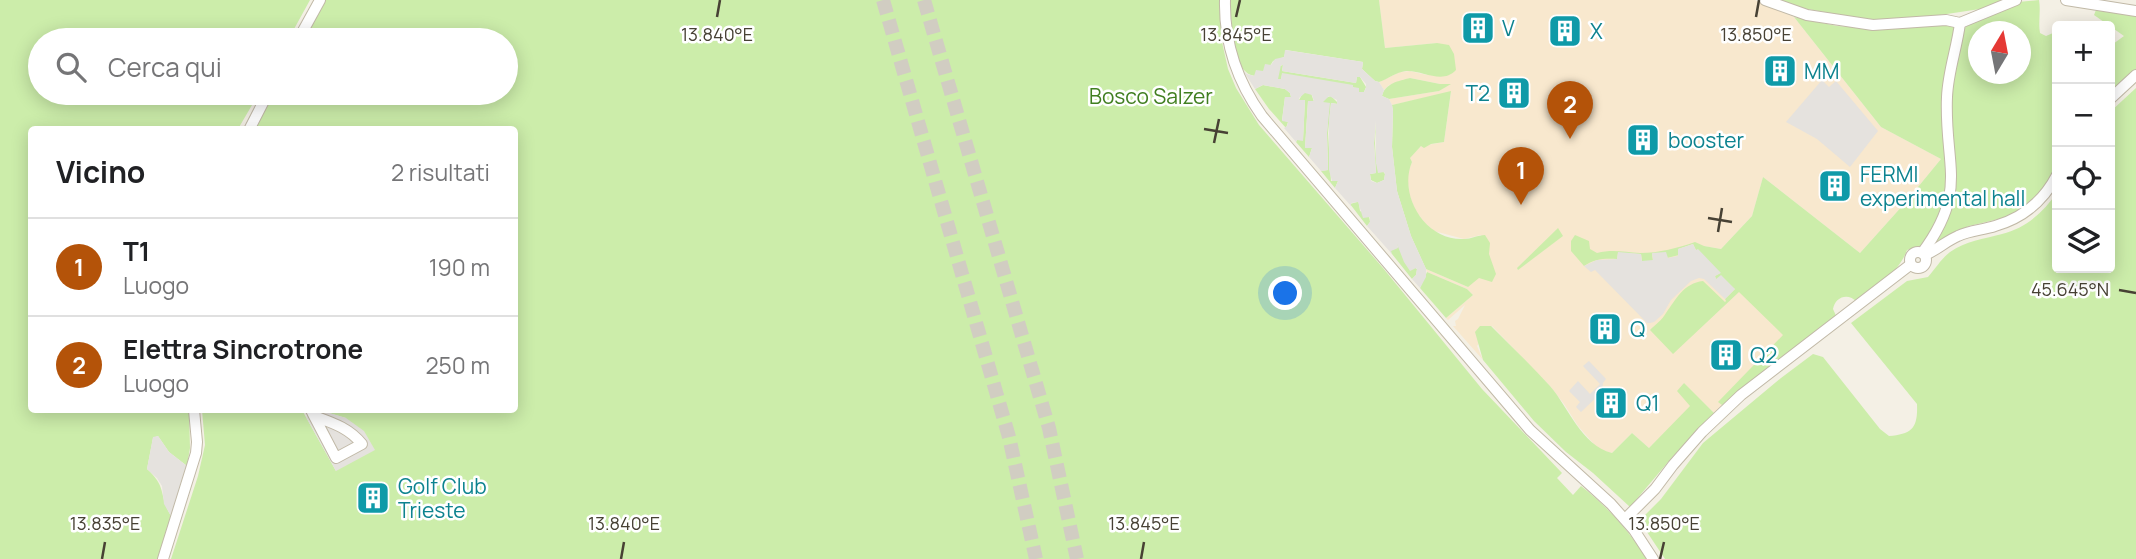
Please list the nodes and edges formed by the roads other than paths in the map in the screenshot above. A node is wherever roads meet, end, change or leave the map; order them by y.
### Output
1 (320, 0) edge
2 (1225, 0) edge
3 (1765, 0) edge
4 (2015, 0) edge
5 (2066, 0) edge
6 (2136, 11) edge
7 (1960, 23) junction
8 (305, 28) edge
9 (2136, 75) edge
10 (2115, 94) edge
11 (262, 105) edge
12 (251, 126) edge
13 (2052, 182) edge
14 (1924, 254) junction
15 (194, 413) edge
16 (313, 413) edge
17 (314, 413) edge
18 (1625, 519) junction
19 (163, 559) edge
20 (1653, 559) edge

1 - 8 street
2 - 18 street
3 - 7 street
4 - 7 street
5 - 6 street
7 - 14 street
9 - 10 street
11 - 12 street
13 - 14 street
14 - 18 street
15 - 19 street
16 - 17 street
18 - 20 street

